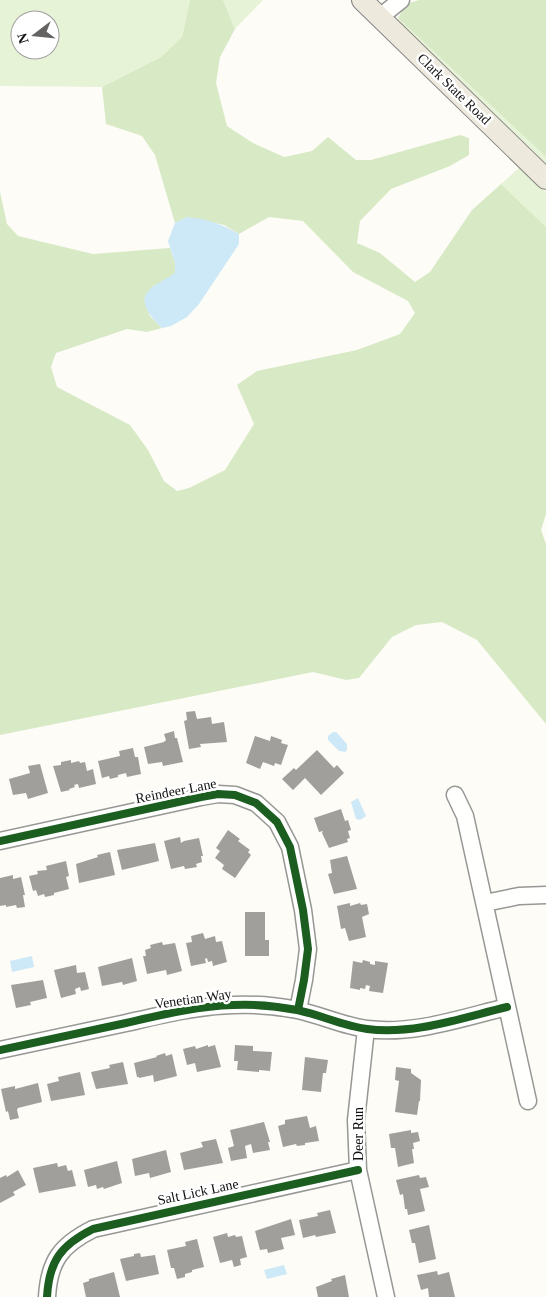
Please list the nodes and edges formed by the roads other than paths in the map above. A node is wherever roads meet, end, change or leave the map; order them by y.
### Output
1 (362, 0) edge
2 (401, 0) edge
3 (380, 17) junction
4 (546, 178) edge
5 (455, 795) dead end
6 (0, 841) edge
7 (546, 895) edge
8 (485, 903) junction
9 (507, 1007) junction
10 (298, 1010) junction
11 (366, 1029) junction
12 (0, 1050) edge
13 (528, 1101) dead end
14 (358, 1170) junction
15 (47, 1297) edge
16 (386, 1297) edge

1 - 3 main road, Clark State Road
2 - 3 street
3 - 4 main road, Clark State Road
5 - 8 street
6 - 10 street, Reindeer Lane
7 - 8 street
8 - 9 street
9 - 11 street, Venetian Way
9 - 13 street
10 - 11 street, Venetian Way
10 - 12 street, Venetian Way
11 - 14 street, Deer Run
14 - 15 street, Salt Lick Lane
14 - 16 street, Deer Run

